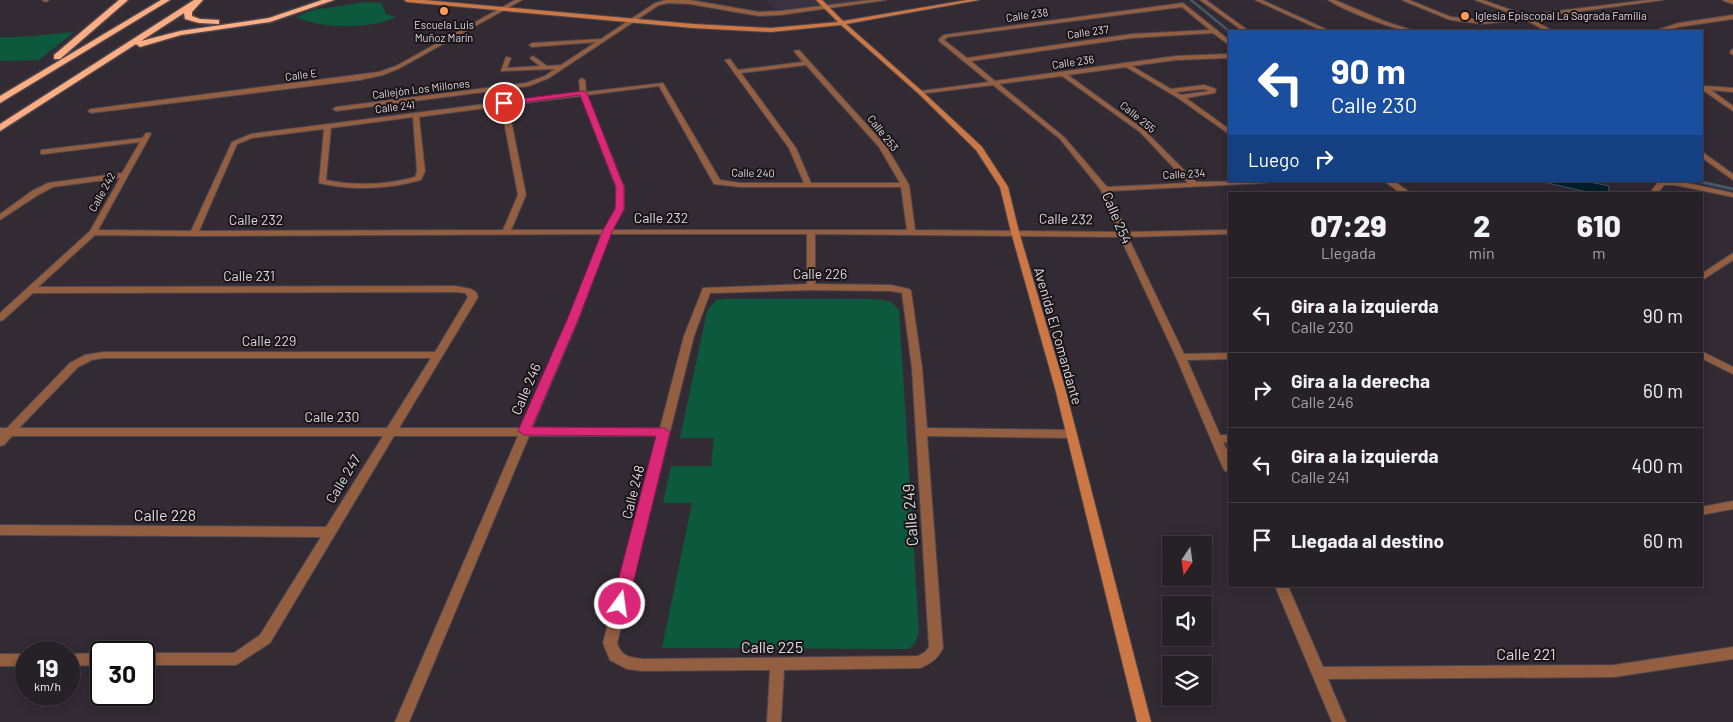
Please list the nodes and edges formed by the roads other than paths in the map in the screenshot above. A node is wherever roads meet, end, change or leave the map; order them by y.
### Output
1 (124, 0) edge
2 (166, 0) edge
3 (184, 0) edge
4 (302, 0) edge
5 (330, 0) edge
6 (407, 0) edge
7 (454, 0) edge
8 (519, 0) edge
9 (819, 0) edge
10 (883, 0) edge
11 (943, 0) edge
12 (976, 0) edge
13 (1218, 0) edge
14 (1258, 0) edge
15 (1331, 0) edge
16 (1405, 0) edge
17 (1478, 0) edge
18 (1660, 0) edge
19 (1726, 0) edge
20 (198, 1) edge
21 (1204, 1) edge
22 (1733, 2) edge
23 (510, 5) junction
24 (826, 7) junction
25 (501, 10) junction
26 (1525, 17) junction
27 (1733, 17) edge
28 (635, 19) junction
29 (840, 21) junction
30 (1245, 30) edge
31 (1325, 30) edge
32 (1408, 30) edge
33 (1548, 30) edge
34 (1661, 30) edge
35 (1215, 32) junction
36 (960, 34) joint
37 (602, 40) junction
38 (1228, 42) edge
39 (532, 44) dead end
40 (797, 51) dead end
41 (118, 53) junction
42 (1228, 56) edge
43 (508, 58) dead end
44 (533, 58) dead end
45 (728, 60) dead end
46 (965, 60) junction
47 (808, 63) junction
48 (1127, 65) junction
49 (78, 66) dead end
50 (545, 67) junction
51 (562, 67) junction
52 (738, 72) junction
53 (1062, 74) junction
54 (582, 80) dead end
55 (995, 84) junction
56 (658, 85) joint
57 (22, 87) junction
58 (1703, 87) edge
59 (503, 88) junction
60 (1703, 88) edge
61 (1733, 90) edge
62 (1170, 91) junction
63 (583, 93) junction
64 (921, 94) junction
65 (1180, 98) junction
66 (0, 100) edge
67 (504, 103) junction
68 (336, 109) dead end
69 (1733, 109) edge
70 (91, 111) dead end
71 (416, 115) junction
72 (328, 126) junction
73 (0, 128) edge
74 (1227, 128) edge
75 (44, 152) dead end
76 (1703, 155) edge
77 (124, 175) junction
78 (1732, 177) edge
79 (1247, 182) edge
80 (1390, 182) edge
81 (808, 184) junction
82 (905, 185) junction
83 (1195, 185) junction
84 (1105, 189) junction
85 (1405, 192) edge
86 (1655, 192) edge
87 (1733, 195) edge
88 (0, 218) edge
89 (93, 232) junction
90 (506, 232) junction
91 (607, 232) junction
92 (811, 232) junction
93 (911, 232) junction
94 (1015, 232) junction
95 (1228, 232) edge
96 (194, 234) junction
97 (1123, 235) junction
98 (1733, 256) edge
99 (1703, 277) edge
100 (811, 287) junction
101 (30, 290) junction
102 (468, 291) joint
103 (0, 318) edge
104 (689, 336) joint
105 (436, 355) junction
106 (1703, 355) edge
107 (1228, 356) edge
108 (1181, 357) junction
109 (917, 368) joint
110 (1733, 371) edge
111 (524, 431) junction
112 (5, 432) edge
113 (389, 432) junction
114 (664, 432) junction
115 (921, 432) junction
116 (1071, 434) junction
117 (1216, 438) junction
118 (1228, 439) edge
119 (0, 442) edge
120 (1228, 466) edge
121 (1733, 505) edge
122 (1703, 510) edge
123 (0, 530) edge
124 (329, 532) junction
125 (1281, 587) edge
126 (1733, 653) edge
127 (615, 656) joint
128 (930, 656) joint
129 (155, 659) edge
130 (0, 660) edge
131 (15, 660) edge
132 (777, 665) junction
133 (1319, 673) junction
134 (402, 722) edge
135 (774, 722) edge
136 (1144, 722) edge
137 (1339, 722) edge

1 - 57 highway
2 - 57 highway
3 - 49 highway
4 - 20 highway
5 - 41 highway
6 - 25 main road
7 - 23 main road
8 - 23 street, Calle E
9 - 24 main road, Avenida El Comandante
10 - 24 street, Callejón Los Millones
11 - 29 main road
12 - 29 main road
13 - 21 street
14 - 31 street
15 - 32 street
16 - 26 street
17 - 26 street
18 - 26 street
19 - 22 street
20 - 41 highway
21 - 30 street
23 - 25 street, Calle E
23 - 28 main road
24 - 28 street, Callejón Los Millones
24 - 29 main road, Avenida El Comandante
25 - 28 main road
25 - 70 street, Calle E
26 - 33 street
27 - 34 street
28 - 29 main road
28 - 37 street, Callejón Los Millones
29 - 64 main road, Avenida El Comandante
35 - 36 street, Calle 238
35 - 38 street
35 - 46 street, Calle 237
36 - 46 street, Calle 254
37 - 39 street
37 - 51 street, Callejón Los Millones
40 - 47 street
41 - 73 highway
42 - 48 street, Calle 236
43 - 50 street
44 - 50 street
45 - 52 street
46 - 55 street, Calle 254
47 - 52 street
47 - 82 street, Calle 253
48 - 53 street, Calle 236
48 - 62 street
50 - 51 street
51 - 59 street, Callejón Los Millones
52 - 81 street
53 - 55 street, Calle 236
53 - 83 street, Calle 255
54 - 63 street, Calle 246
55 - 64 street, Calle 236
55 - 84 street, Calle 254
56 - 63 street, Calle 241
56 - 81 street, Calle 240
57 - 66 highway
58 - 61 street
59 - 67 street
59 - 68 street, Callejón Los Millones
60 - 69 street
62 - 65 street
62 - 65 street
63 - 67 street, Calle 241
63 - 91 street, Calle 246
64 - 94 main road, Avenida El Comandante
65 - 74 street
67 - 71 street, Calle 241
67 - 90 street
71 - 72 street, Calle 241
71 - 72 street
72 - 96 street, Calle 241
75 - 77 street, Calle 242
76 - 78 street
77 - 88 street
77 - 89 street, Calle 242
79 - 83 street, Calle 234
80 - 85 street
81 - 82 street, Calle 240
82 - 93 street, Calle 253
83 - 84 street, Calle 234
84 - 97 street, Calle 254
86 - 87 street
89 - 96 street, Calle 232
89 - 101 street, Calle 242
90 - 91 street, Calle 232
90 - 96 street, Calle 232
91 - 92 street, Calle 232
91 - 111 street, Calle 246
92 - 93 street, Calle 232
92 - 100 street
93 - 94 street, Calle 232
94 - 97 street, Calle 232
94 - 116 main road, Avenida El Comandante
95 - 97 street, Calle 232
97 - 108 street, Calle 254
98 - 99 street
100 - 104 street, Calle 226
100 - 109 street, Calle 226
101 - 102 street, Calle 231
101 - 103 street, Calle 242
102 - 105 street, Calle 247
104 - 114 street, Calle 248
105 - 112 street, Calle 229
105 - 113 street, Calle 247
106 - 110 street
107 - 108 street
108 - 117 street, Calle 254
109 - 115 street, Calle 249
111 - 113 street, Calle 230
111 - 114 street, Calle 230
111 - 134 street, Calle 246
112 - 113 street, Calle 230
112 - 119 street, Calle 229
113 - 124 street, Calle 247
114 - 127 street, Calle 248
115 - 116 street
115 - 128 street, Calle 249
116 - 136 main road, Avenida El Comandante
117 - 118 street
117 - 120 street, Calle 254
121 - 122 street
123 - 124 street, Calle 228
124 - 129 street, Calle 247
125 - 133 street
126 - 133 street, Calle 221
127 - 132 street, Calle 225
128 - 132 street, Calle 225
130 - 131 street
132 - 135 street
133 - 137 street

